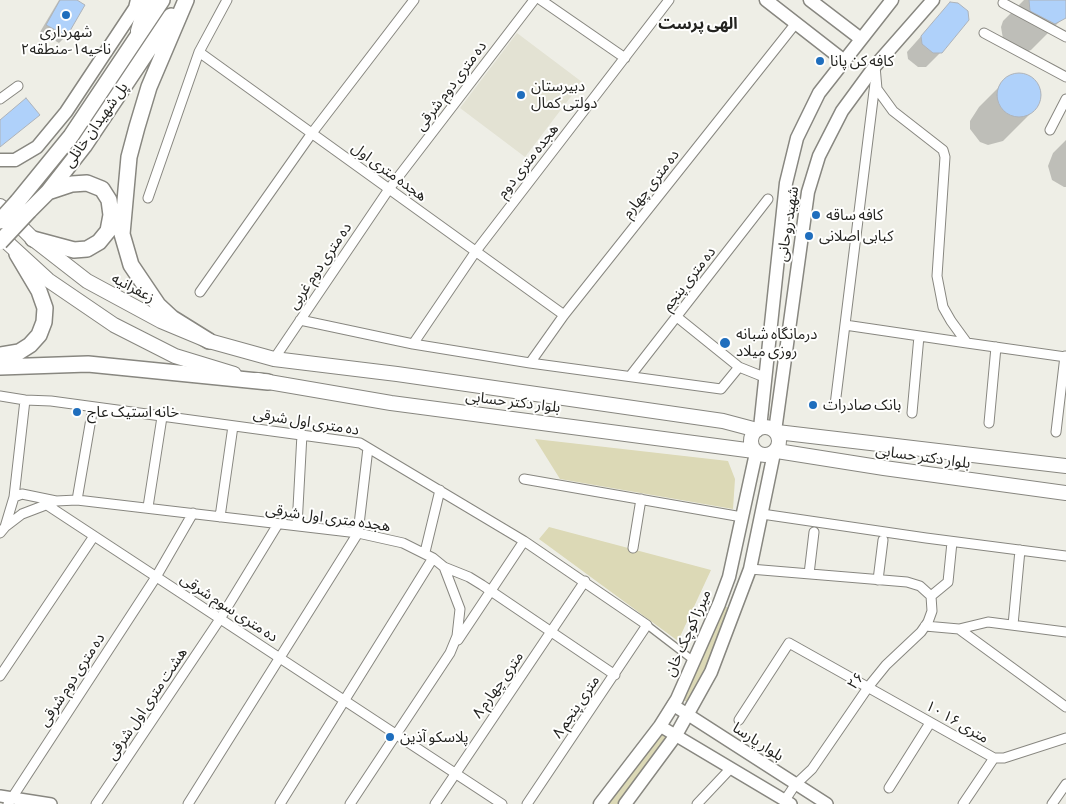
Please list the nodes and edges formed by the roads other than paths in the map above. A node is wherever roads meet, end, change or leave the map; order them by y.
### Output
1 (137, 0) edge
2 (147, 0) edge
3 (162, 0) edge
4 (182, 0) edge
5 (186, 0) edge
6 (227, 0) edge
7 (414, 0) edge
8 (534, 0) edge
9 (541, 0) edge
10 (670, 0) edge
11 (766, 0) edge
12 (892, 0) edge
13 (933, 0) edge
14 (815, 1) edge
15 (1004, 3) dead end
16 (796, 23) junction
17 (984, 33) dead end
18 (1066, 37) edge
19 (861, 38) junction
20 (134, 44) junction
21 (199, 52) junction
22 (625, 58) junction
23 (843, 60) junction
24 (875, 66) junction
25 (1066, 77) edge
26 (875, 80) junction
27 (18, 86) dead end
28 (0, 99) edge
29 (1066, 99) edge
30 (1050, 130) dead end
31 (312, 133) junction
32 (0, 160) edge
33 (389, 189) junction
34 (48, 192) junction
35 (148, 198) dead end
36 (768, 199) dead end
37 (0, 206) edge
38 (24, 206) junction
39 (0, 221) edge
40 (0, 236) edge
41 (33, 239) junction
42 (0, 242) edge
43 (476, 251) junction
44 (17, 254) junction
45 (200, 292) dead end
46 (564, 315) junction
47 (677, 317) junction
48 (300, 320) junction
49 (845, 325) junction
50 (919, 336) junction
51 (209, 341) junction
52 (967, 343) junction
53 (413, 344) junction
54 (996, 347) junction
55 (0, 355) edge
56 (1065, 357) edge
57 (274, 358) junction
58 (530, 363) junction
59 (0, 367) edge
60 (739, 367) junction
61 (631, 375) junction
62 (764, 377) junction
63 (268, 382) junction
64 (0, 396) edge
65 (25, 400) junction
66 (835, 405) dead end
67 (93, 407) junction
68 (912, 414) dead end
69 (162, 417) junction
70 (989, 423) dead end
71 (233, 426) junction
72 (758, 429) junction
73 (776, 431) junction
74 (1056, 432) dead end
75 (302, 434) junction
76 (368, 448) junction
77 (755, 452) junction
78 (775, 452) junction
79 (1066, 466) edge
80 (524, 479) dead end
81 (440, 490) junction
82 (1066, 493) edge
83 (14, 498) junction
84 (641, 499) junction
85 (77, 500) junction
86 (56, 501) junction
87 (47, 505) junction
88 (148, 507) junction
89 (193, 513) junction
90 (762, 514) junction
91 (220, 517) junction
92 (742, 517) junction
93 (278, 524) junction
94 (298, 526) junction
95 (2, 530) edge
96 (814, 532) dead end
97 (358, 534) junction
98 (94, 536) junction
99 (883, 540) dead end
100 (524, 541) junction
101 (952, 542) junction
102 (633, 548) dead end
103 (1020, 550) junction
104 (425, 552) junction
105 (1066, 556) edge
106 (433, 558) junction
107 (444, 567) junction
108 (809, 574) junction
109 (747, 575) junction
110 (156, 577) junction
111 (729, 578) junction
112 (878, 580) junction
113 (585, 582) junction
114 (491, 591) junction
115 (931, 596) junction
116 (720, 603) junction
117 (736, 608) junction
118 (220, 619) junction
119 (647, 625) junction
120 (1013, 625) junction
121 (925, 626) junction
122 (959, 629) junction
123 (551, 632) junction
124 (1066, 632) edge
125 (450, 653) junction
126 (280, 658) junction
127 (694, 660) junction
128 (616, 675) junction
129 (0, 676) edge
130 (869, 686) junction
131 (344, 700) junction
132 (673, 706) junction
133 (1066, 707) edge
134 (688, 715) junction
135 (739, 720) dead end
136 (930, 722) junction
137 (660, 726) junction
138 (396, 734) junction
139 (676, 735) junction
140 (1066, 738) edge
141 (994, 758) junction
142 (731, 768) junction
143 (454, 773) junction
144 (796, 784) junction
145 (1066, 784) edge
146 (889, 788) dead end
147 (6, 800) edge
148 (788, 802) edge
149 (50, 804) edge
150 (96, 804) edge
151 (188, 804) edge
152 (280, 804) edge
153 (350, 804) edge
154 (435, 804) edge
155 (502, 804) edge
156 (527, 804) edge
157 (600, 804) edge
158 (625, 804) edge
159 (697, 804) edge
160 (827, 804) edge
161 (964, 804) edge
162 (1052, 804) edge

1 - 32 main road
2 - 20 main road
3 - 20 highway, پل شهیدان خانلی
4 - 34 highway, پل شهیدان خانلی
5 - 51 highway
6 - 21 street
7 - 31 street
8 - 33 street, ده متری دوم شرقی
9 - 22 street
10 - 22 street, هجده متری دوم
11 - 16 main road
12 - 19 main road, شهید روحانی
13 - 24 main road, شهید روحانی
14 - 19 main road
15 - 18 street
16 - 23 main road
16 - 46 street, ده متری چهارم
17 - 25 street
19 - 23 main road, شهید روحانی
20 - 38 highway, پل شهیدان خانلی
21 - 31 street, هجده متری اول
21 - 35 street
22 - 43 street, هجده متری دوم
23 - 62 main road, شهید روحانی
24 - 26 street
24 - 73 main road, شهید روحانی
26 - 49 street
26 - 52 street
27 - 28 street
29 - 30 street
31 - 33 street, هجده متری اول
31 - 45 street
33 - 43 street, هجده متری اول
33 - 48 street, ده متری دوم غربی
34 - 38 highway, پل شهیدان خانلی
34 - 41 highway
36 - 47 street, ده متری پنجم
37 - 41 main road, زعفرانیه
38 - 39 highway, پل شهیدان خانلی, bridge
38 - 42 highway, پل شهیدان خانلی, bridge
40 - 44 main road
41 - 51 main road, زعفرانیه
43 - 46 street, هجده متری اول
43 - 53 street, هجده متری دوم
44 - 55 highway
44 - 63 main road
46 - 58 street, ده متری چهارم
47 - 60 street
47 - 61 street, ده متری پنجم
48 - 53 street
48 - 57 street, ده متری دوم غربی
49 - 50 street
49 - 66 street
50 - 52 street
50 - 68 street
51 - 57 main road, زعفرانیه
52 - 54 street
53 - 58 street
54 - 56 street
54 - 70 street
56 - 74 street
57 - 72 main road, بلوار دکتر حسابی
58 - 61 street
59 - 63 highway
60 - 61 street
60 - 62 street
62 - 72 main road, شهید روحانی
63 - 77 main road, بلوار دکتر حسابی
64 - 65 street, ده متری اول شرقی
65 - 67 street, ده متری اول شرقی
65 - 83 street
67 - 69 street, ده متری اول شرقی
67 - 85 street
69 - 71 street, ده متری اول شرقی
69 - 88 street
71 - 75 street, ده متری اول شرقی
71 - 91 street
72 - 73 main road
72 - 77 main road
73 - 78 main road
73 - 79 main road, بلوار دکتر حسابی
75 - 76 street, ده متری اول شرقی
75 - 94 street
76 - 81 street, ده متری اول شرقی
76 - 97 street
77 - 78 main road
77 - 92 main road, میرزا کوچک خان
78 - 82 main road, بلوار دکتر حسابی
78 - 90 main road
80 - 84 street
81 - 100 street, ده متری اول شرقی
81 - 104 street
83 - 86 street
83 - 95 street
84 - 92 street
84 - 102 street
85 - 86 street, هجده متری اول شرقی
85 - 88 street, هجده متری اول شرقی
86 - 87 street, هجده متری اول شرقی
87 - 95 street, هجده متری اول شرقی
87 - 98 street, ده متری سوم شرقی
88 - 89 street, هجده متری اول شرقی
89 - 91 street, هجده متری اول شرقی
89 - 110 street, ده متری دوم شرقی
90 - 101 street
90 - 109 main road
91 - 93 street, هجده متری اول شرقی
92 - 111 main road, میرزا کوچک خان
93 - 94 street, هجده متری اول شرقی
93 - 118 street, هشت متری اول شرقی
94 - 97 street, هجده متری اول شرقی
96 - 108 street
97 - 104 street, هجده متری اول شرقی
97 - 126 street
98 - 110 street, ده متری سوم شرقی
98 - 129 street
99 - 112 street
100 - 113 street, ده متری اول شرقی
100 - 114 street
101 - 103 street
101 - 115 street
103 - 105 street
103 - 120 street
104 - 106 street, هجده متری اول شرقی
106 - 107 street, هجده متری اول شرقی
106 - 131 street
107 - 114 street
107 - 125 street, هجده متری اول شرقی
108 - 109 street
108 - 112 street
109 - 111 main road
109 - 117 main road
110 - 118 street, ده متری سوم شرقی
110 - 147 street, ده متری دوم شرقی
111 - 116 main road, میرزا کوچک خان
112 - 115 street
113 - 119 street, ده متری اول شرقی
113 - 123 street, ۸ متری چهارم
114 - 123 street
114 - 125 street
115 - 121 street, ۲۶
116 - 117 main road
116 - 127 main road, میرزا کوچک خان
117 - 134 main road
118 - 126 street, ده متری سوم شرقی
118 - 150 street, هشت متری اول شرقی
119 - 127 street
119 - 128 street, ۸ متری پنجم
120 - 122 street
120 - 124 street
121 - 122 street
121 - 130 street, ۲۶
122 - 133 street
123 - 128 street
123 - 143 street, ۸ متری چهارم
125 - 138 street, هجده متری اول شرقی
126 - 131 street, ده متری سوم شرقی
126 - 151 street
127 - 132 main road, میرزا کوچک خان
128 - 156 street, ۸ متری پنجم
130 - 135 street, ۱۰ متری ۱۶
130 - 136 street, ۱۰ متری ۱۶
130 - 144 street, ۲۶
131 - 138 street, ده متری سوم شرقی
131 - 152 street
132 - 134 street, بلوار پارسا
132 - 137 main road, میرزا کوچک خان
134 - 139 main road
134 - 144 street, بلوار پارسا
136 - 141 street, ۱۰ متری ۱۶
136 - 146 street
137 - 139 street
137 - 157 main road, میرزا کوچک خان
138 - 143 street, ده متری سوم شرقی
138 - 153 street, هجده متری اول شرقی
139 - 142 street
139 - 158 main road
140 - 141 street, ۱۰ متری ۱۶
141 - 161 street
142 - 148 street
142 - 159 street
143 - 154 street, ۸ متری چهارم
143 - 155 street, ده متری سوم شرقی
144 - 148 street, ۲۶
144 - 160 street, بلوار پارسا
145 - 162 street
147 - 149 street

